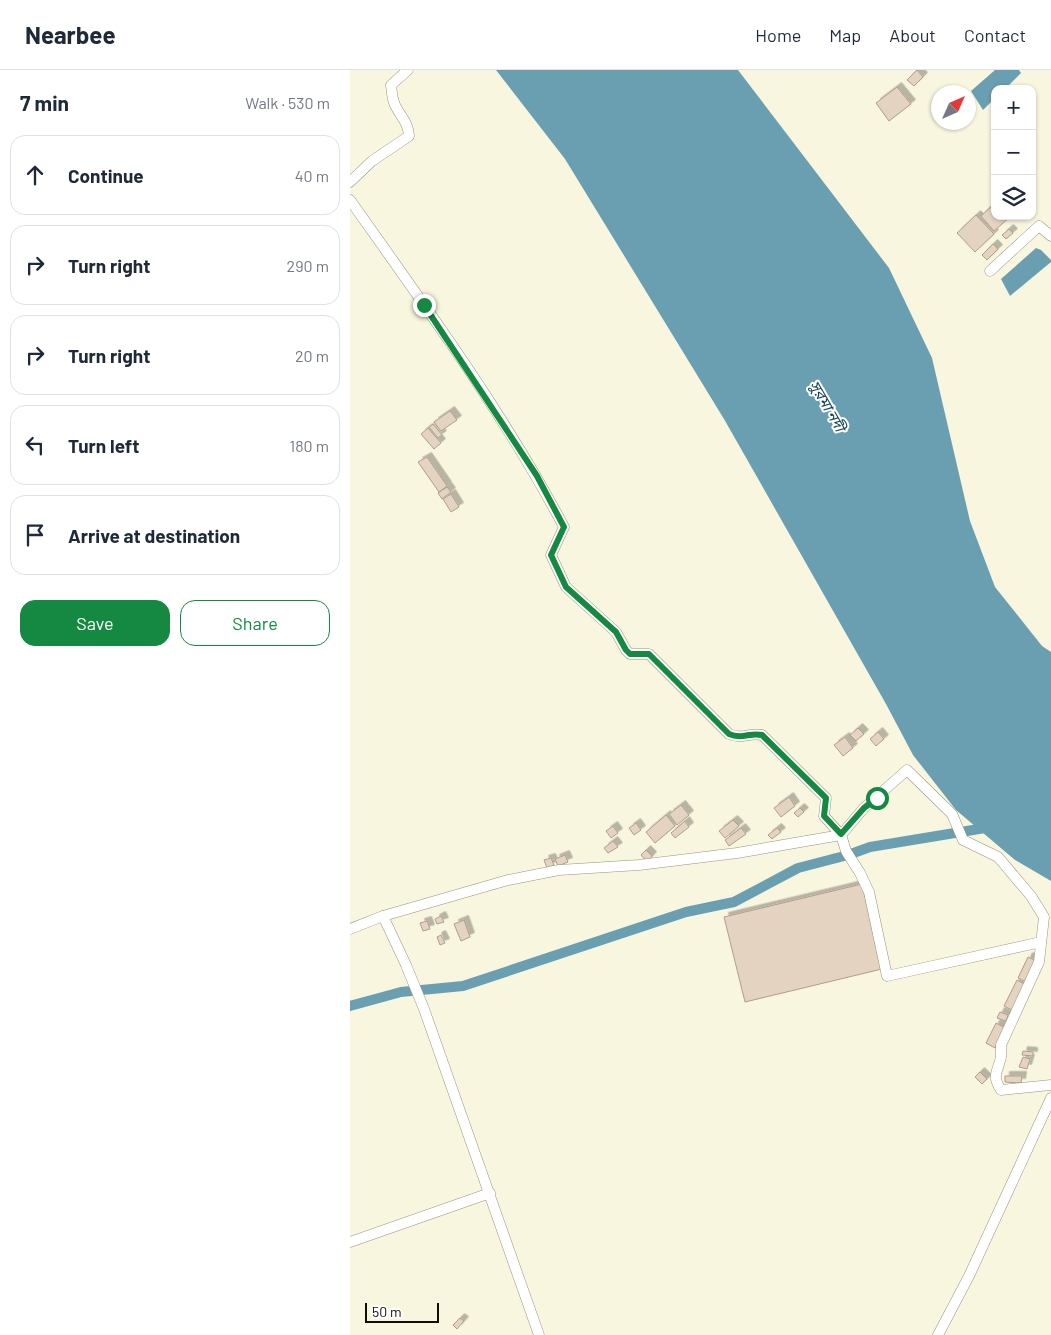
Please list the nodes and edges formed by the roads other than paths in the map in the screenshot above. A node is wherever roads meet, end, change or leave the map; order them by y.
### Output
1 (408, 70) edge
2 (350, 182) edge
3 (350, 200) edge
4 (1051, 236) edge
5 (990, 271) dead end
6 (841, 834) junction
7 (383, 916) junction
8 (350, 929) edge
9 (1041, 942) junction
10 (1051, 1085) edge
11 (1051, 1098) edge
12 (490, 1193) junction
13 (350, 1242) edge
14 (539, 1335) edge
15 (938, 1335) edge

1 - 2 street
3 - 6 street
4 - 5 street
6 - 7 street
6 - 9 street
6 - 9 street
7 - 8 street
7 - 12 street
9 - 10 street
11 - 15 street
12 - 13 street
12 - 14 street

